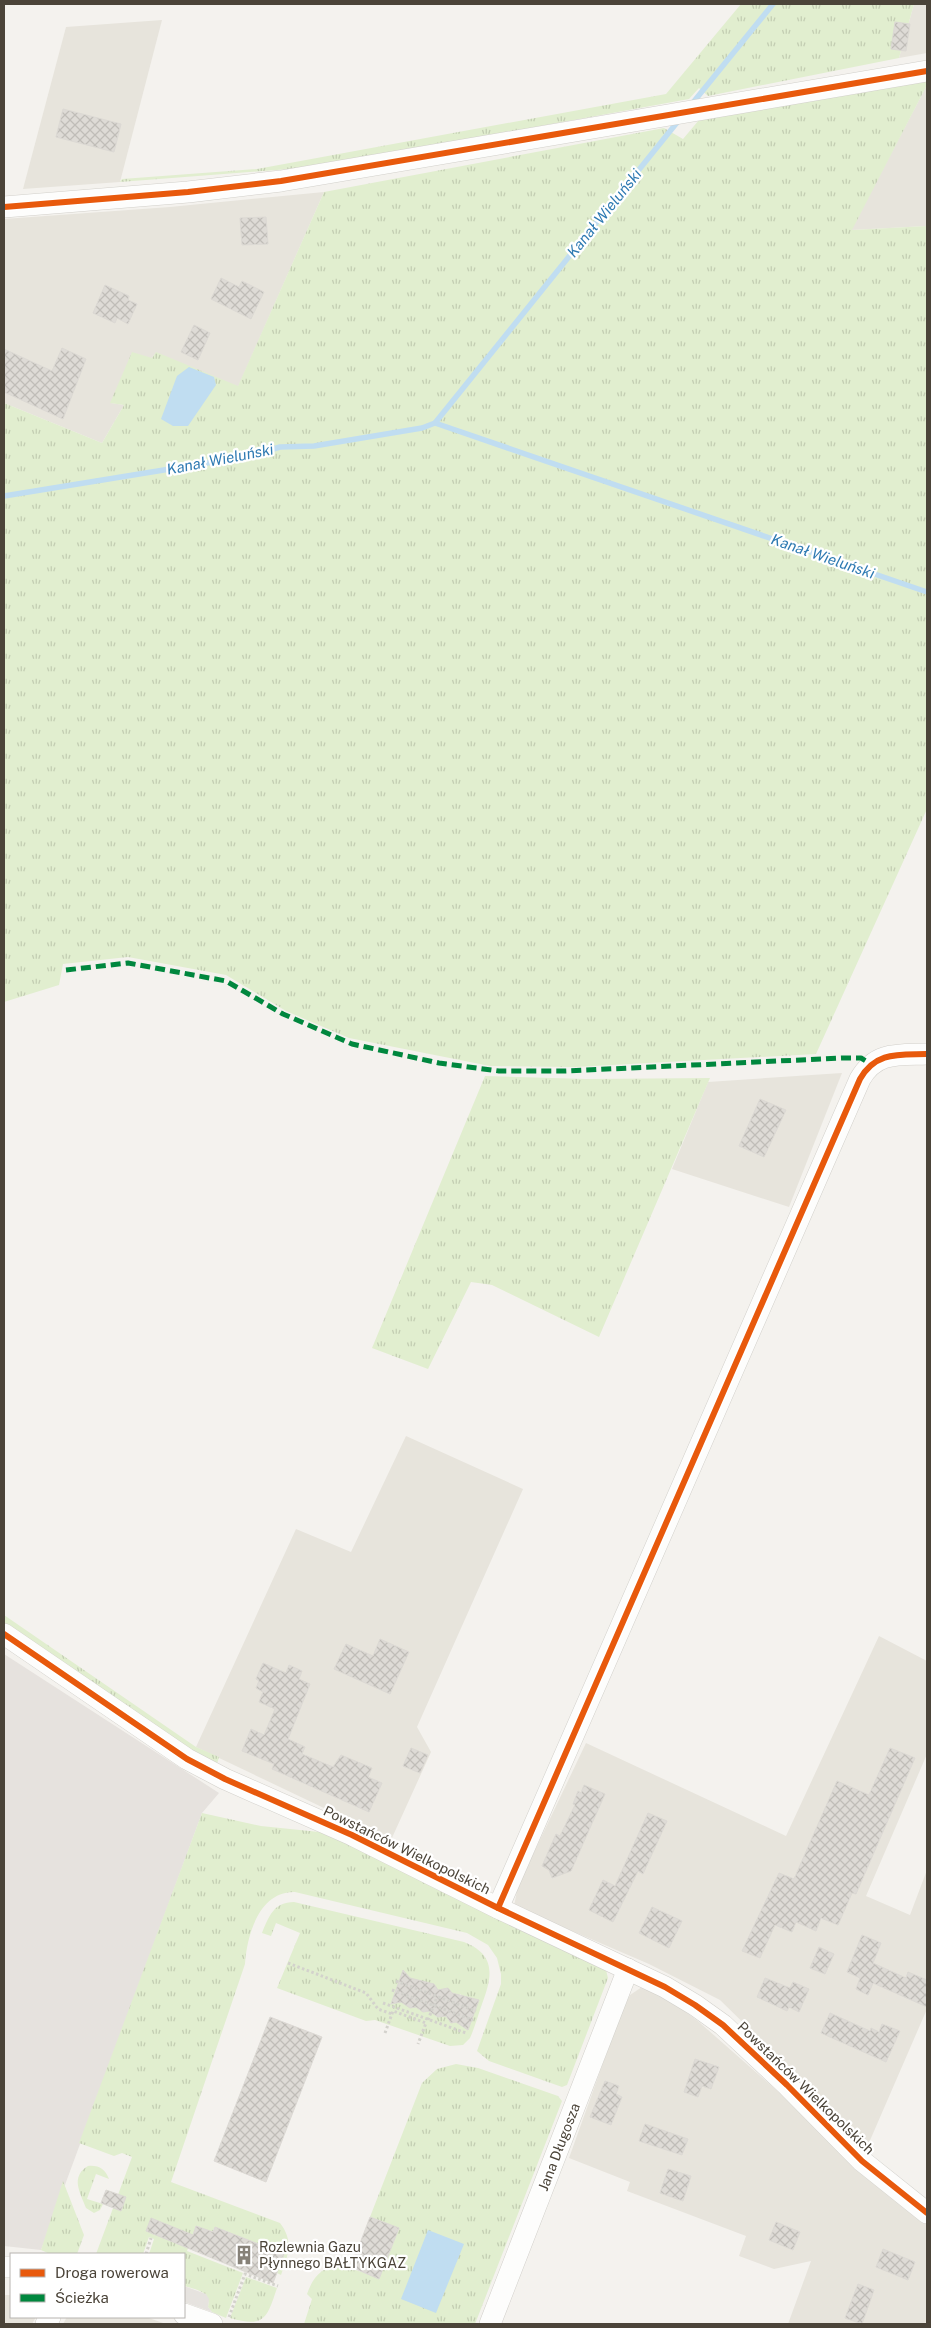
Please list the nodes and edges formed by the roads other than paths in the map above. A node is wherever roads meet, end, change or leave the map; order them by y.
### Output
1 (927, 71) edge
2 (4, 207) edge
3 (927, 1054) edge
4 (4, 1634) edge
5 (498, 1908) junction
6 (628, 1969) junction
7 (927, 2213) edge
8 (185, 2314) edge
9 (212, 2324) edge
10 (490, 2324) edge

1 - 2 street
3 - 5 street
4 - 5 street, Powstańców Wielkopolskich
5 - 6 street, Powstańców Wielkopolskich
6 - 7 street, Powstańców Wielkopolskich
6 - 10 street, Jana Długosza
8 - 9 street

